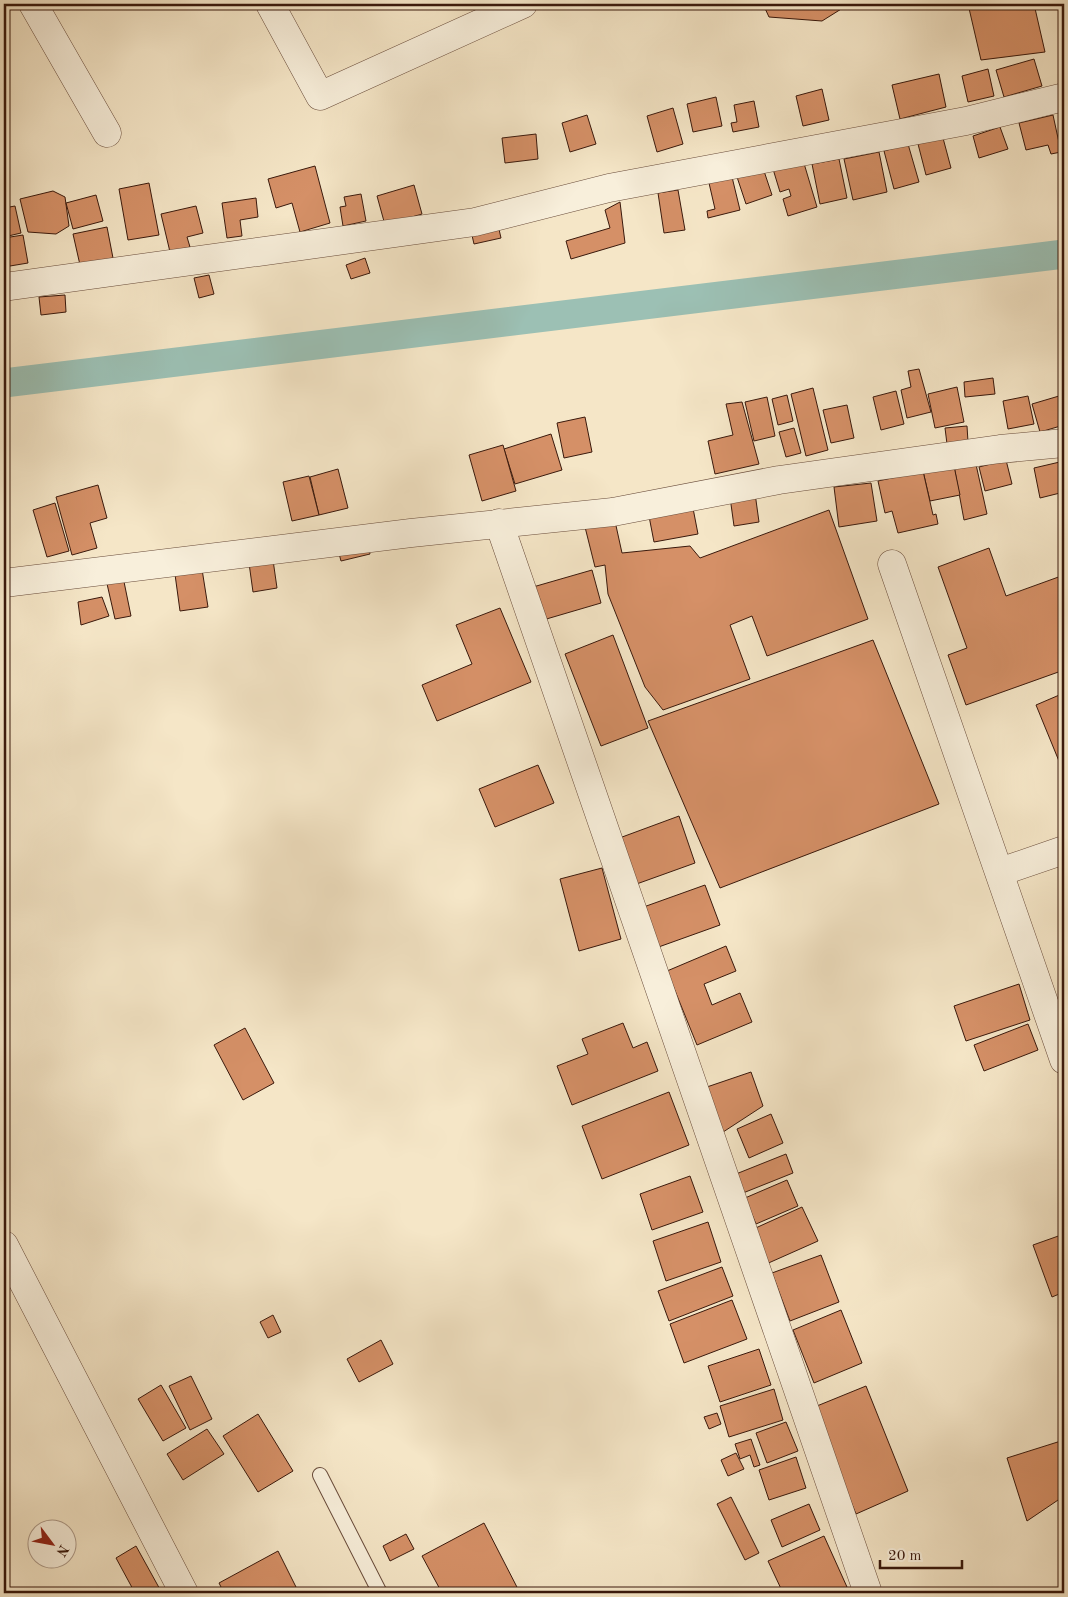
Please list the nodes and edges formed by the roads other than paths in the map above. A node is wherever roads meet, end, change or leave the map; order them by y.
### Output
1 (33, 4) edge
2 (270, 4) edge
3 (523, 4) edge
4 (492, 10) edge
5 (1064, 97) edge
6 (107, 132) dead end
7 (4, 287) edge
8 (1064, 443) edge
9 (500, 523) junction
10 (892, 564) dead end
11 (4, 583) edge
12 (1064, 850) edge
13 (1000, 872) junction
14 (1064, 1060) edge
15 (4, 1245) edge
16 (320, 1475) dead end
17 (184, 1593) edge
18 (380, 1593) edge
19 (868, 1593) edge

1 - 6 street
2 - 4 street
3 - 4 street
5 - 7 street
8 - 9 street
9 - 11 street
9 - 19 street
10 - 13 street
12 - 13 street
13 - 14 street
15 - 17 street
16 - 18 lane

